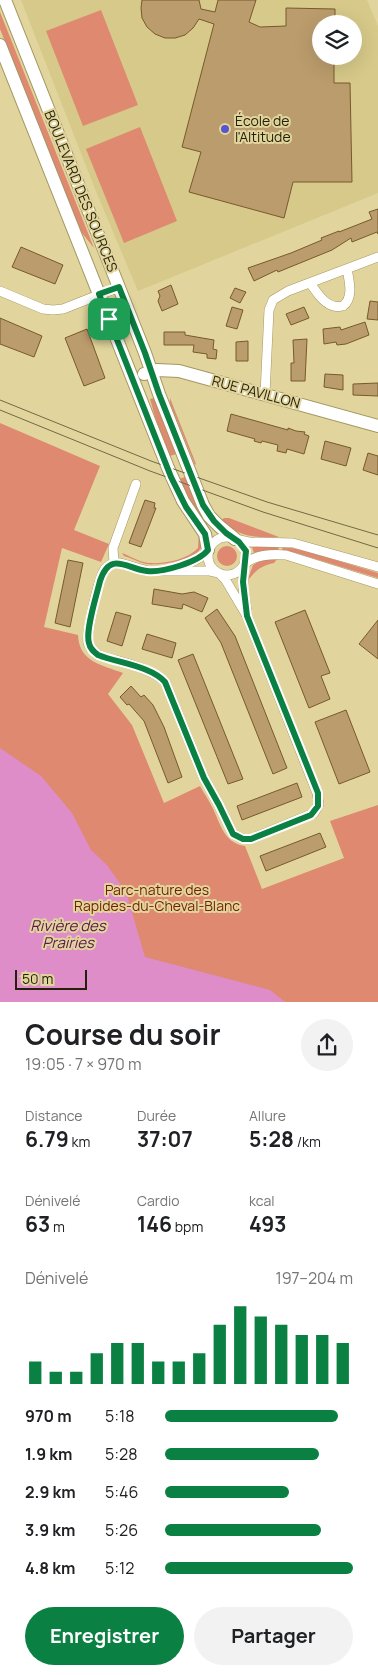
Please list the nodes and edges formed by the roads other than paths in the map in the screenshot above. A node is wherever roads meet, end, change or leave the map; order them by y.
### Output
1 (5, 0) edge
2 (0, 45) edge
3 (378, 257) edge
4 (347, 269) junction
5 (310, 283) junction
6 (119, 287) junction
7 (0, 291) edge
8 (99, 294) junction
9 (151, 371) junction
10 (133, 378) junction
11 (265, 394) junction
12 (378, 426) edge
13 (136, 484) dead end
14 (235, 539) junction
15 (208, 550) junction
16 (114, 563) junction
17 (244, 565) junction
18 (378, 567) edge
19 (162, 570) junction
20 (219, 573) junction
21 (378, 584) edge
22 (247, 616) junction

1 - 6 street, BOULEVARD DES SOURCES
2 - 8 street, BOULEVARD DES SOURCES
3 - 4 street
4 - 5 street
4 - 5 street
5 - 11 street
6 - 8 street
6 - 9 street, BOULEVARD DES SOURCES
7 - 8 street
8 - 10 street, BOULEVARD DES SOURCES
9 - 10 street, RUE PAVILLON
9 - 11 street, RUE PAVILLON
9 - 14 street, BOULEVARD DES SOURCES
10 - 15 street, BOULEVARD DES SOURCES
11 - 12 street, RUE PAVILLON
13 - 16 street
14 - 15 street
14 - 17 street
14 - 18 street
15 - 19 street
15 - 20 street
16 - 19 street
16 - 22 street
17 - 20 street
17 - 21 street
17 - 22 street
19 - 20 street
20 - 22 street

